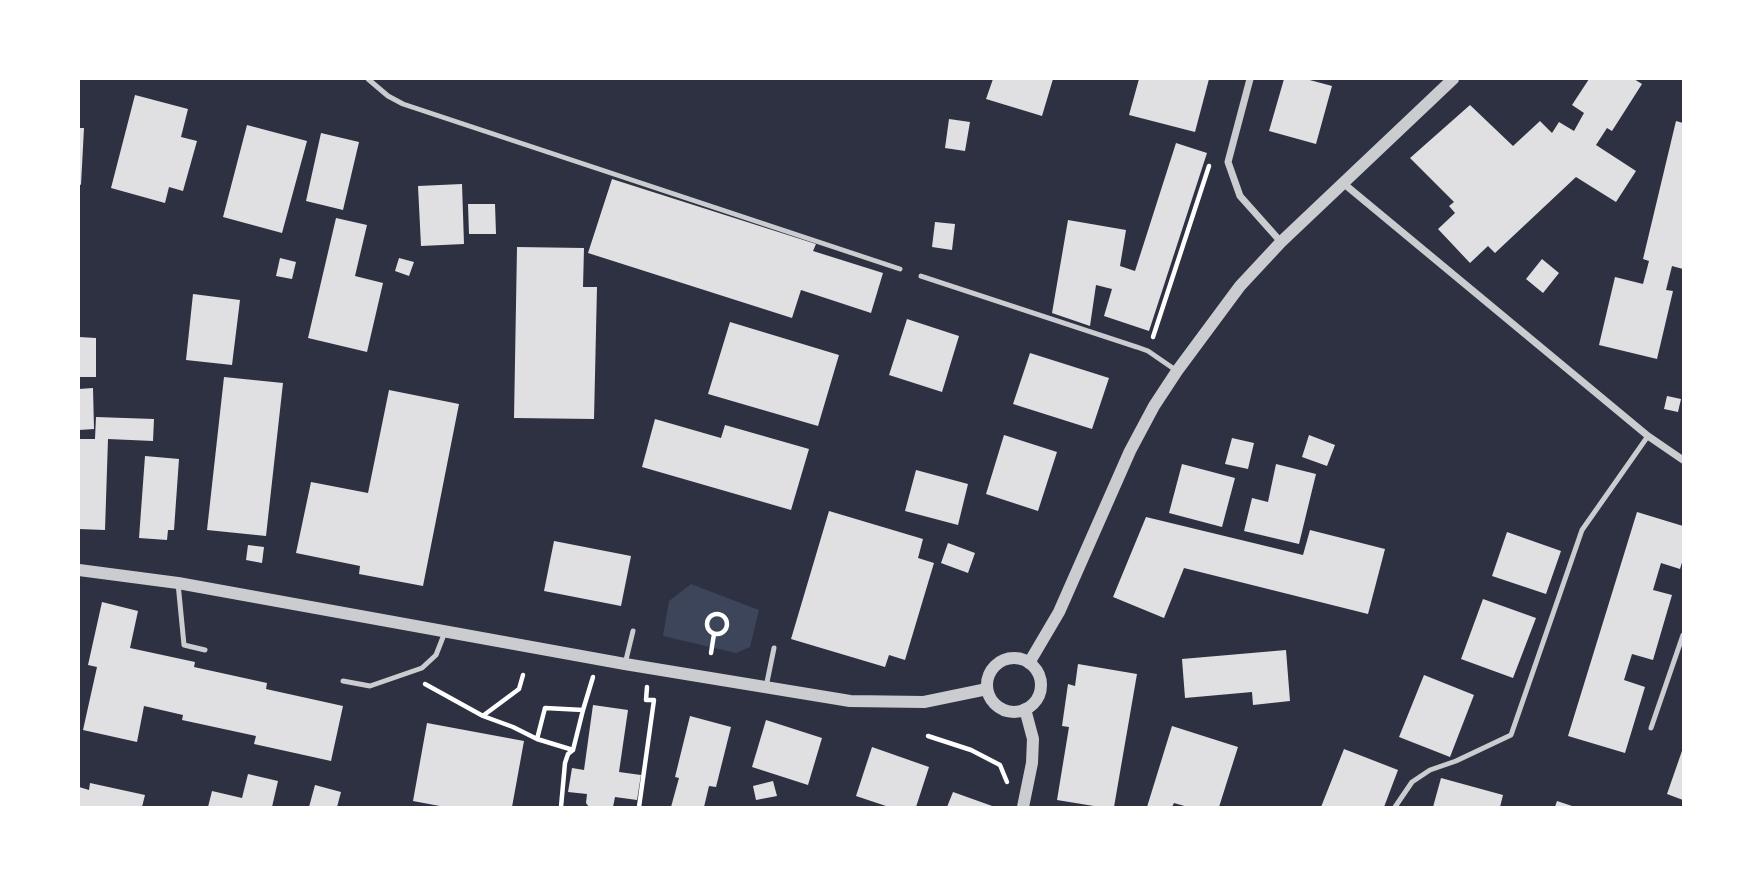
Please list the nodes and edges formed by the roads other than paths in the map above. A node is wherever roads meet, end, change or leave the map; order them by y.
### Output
1 (368, 79) edge
2 (1250, 79) edge
3 (1453, 79) edge
4 (1342, 182) junction
5 (1281, 243) junction
6 (900, 269) dead end
7 (921, 276) dead end
8 (1177, 371) junction
9 (1648, 436) junction
10 (1683, 460) edge
11 (79, 570) edge
12 (178, 583) junction
13 (634, 631) dead end
14 (444, 632) junction
15 (1683, 635) edge
16 (774, 649) dead end
17 (205, 650) dead end
18 (1029, 663) junction
19 (625, 664) junction
20 (343, 681) dead end
21 (766, 687) junction
22 (987, 689) junction
23 (1025, 709) junction
24 (1651, 728) dead end
25 (1023, 807) edge
26 (1395, 807) edge

1 - 6 lane
2 - 5 street
3 - 4 street
4 - 5 street
4 - 9 street
5 - 8 street
7 - 8 lane
8 - 18 street
9 - 10 street
9 - 26 lane
11 - 12 street
12 - 14 street
12 - 17 lane
13 - 19 lane
14 - 19 street
14 - 20 lane
15 - 24 lane
16 - 21 lane
18 - 22 street
18 - 23 street
19 - 21 street
21 - 22 street
22 - 23 street
23 - 25 street

